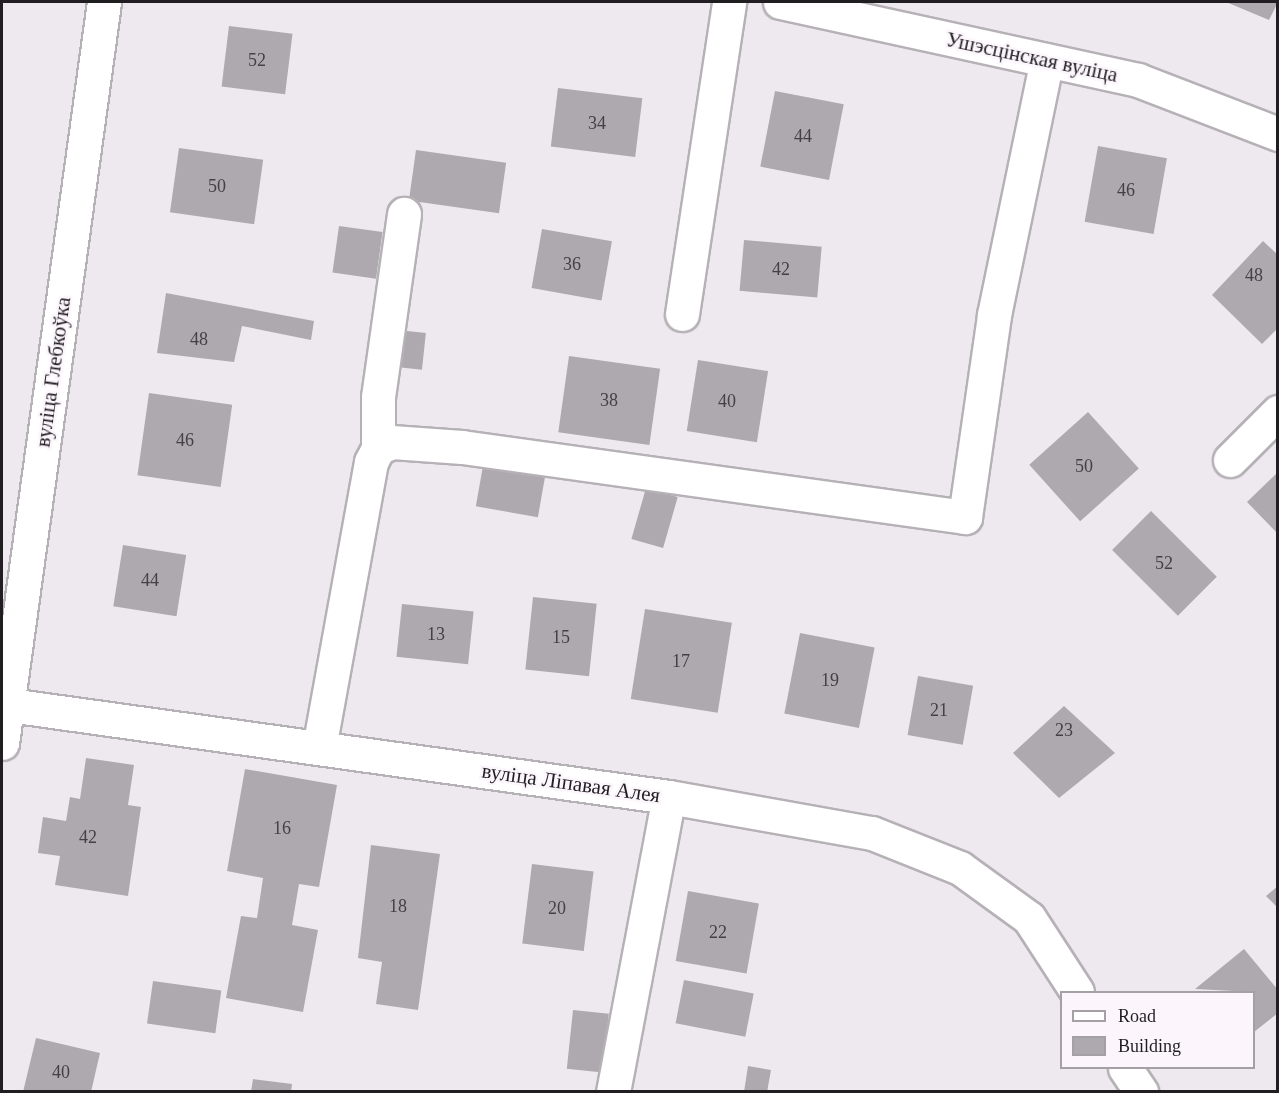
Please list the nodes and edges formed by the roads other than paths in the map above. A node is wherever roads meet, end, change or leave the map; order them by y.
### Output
1 (104, 2) edge
2 (729, 2) edge
3 (780, 2) edge
4 (1047, 60) junction
5 (1278, 134) edge
6 (404, 214) dead end
7 (682, 314) dead end
8 (1278, 412) edge
9 (378, 448) junction
10 (1230, 460) dead end
11 (5, 704) edge
12 (2, 743) edge
13 (319, 748) junction
14 (669, 797) junction
15 (1076, 991) edge
16 (1126, 1069) edge
17 (613, 1092) edge
18 (1141, 1092) edge

1 - 11 street, вуліца Глебкоўка
2 - 7 street
3 - 4 street, Ушэсцінская вуліца
4 - 5 street, Ушэсцінская вуліца
4 - 9 street
6 - 9 street
8 - 10 street
9 - 13 street
11 - 12 street, вуліца Глебкоўка
11 - 13 street, вуліца Ліпавая Алея
13 - 14 street, вуліца Ліпавая Алея
14 - 15 street, вуліца Ліпавая Алея
14 - 17 street
16 - 18 street

